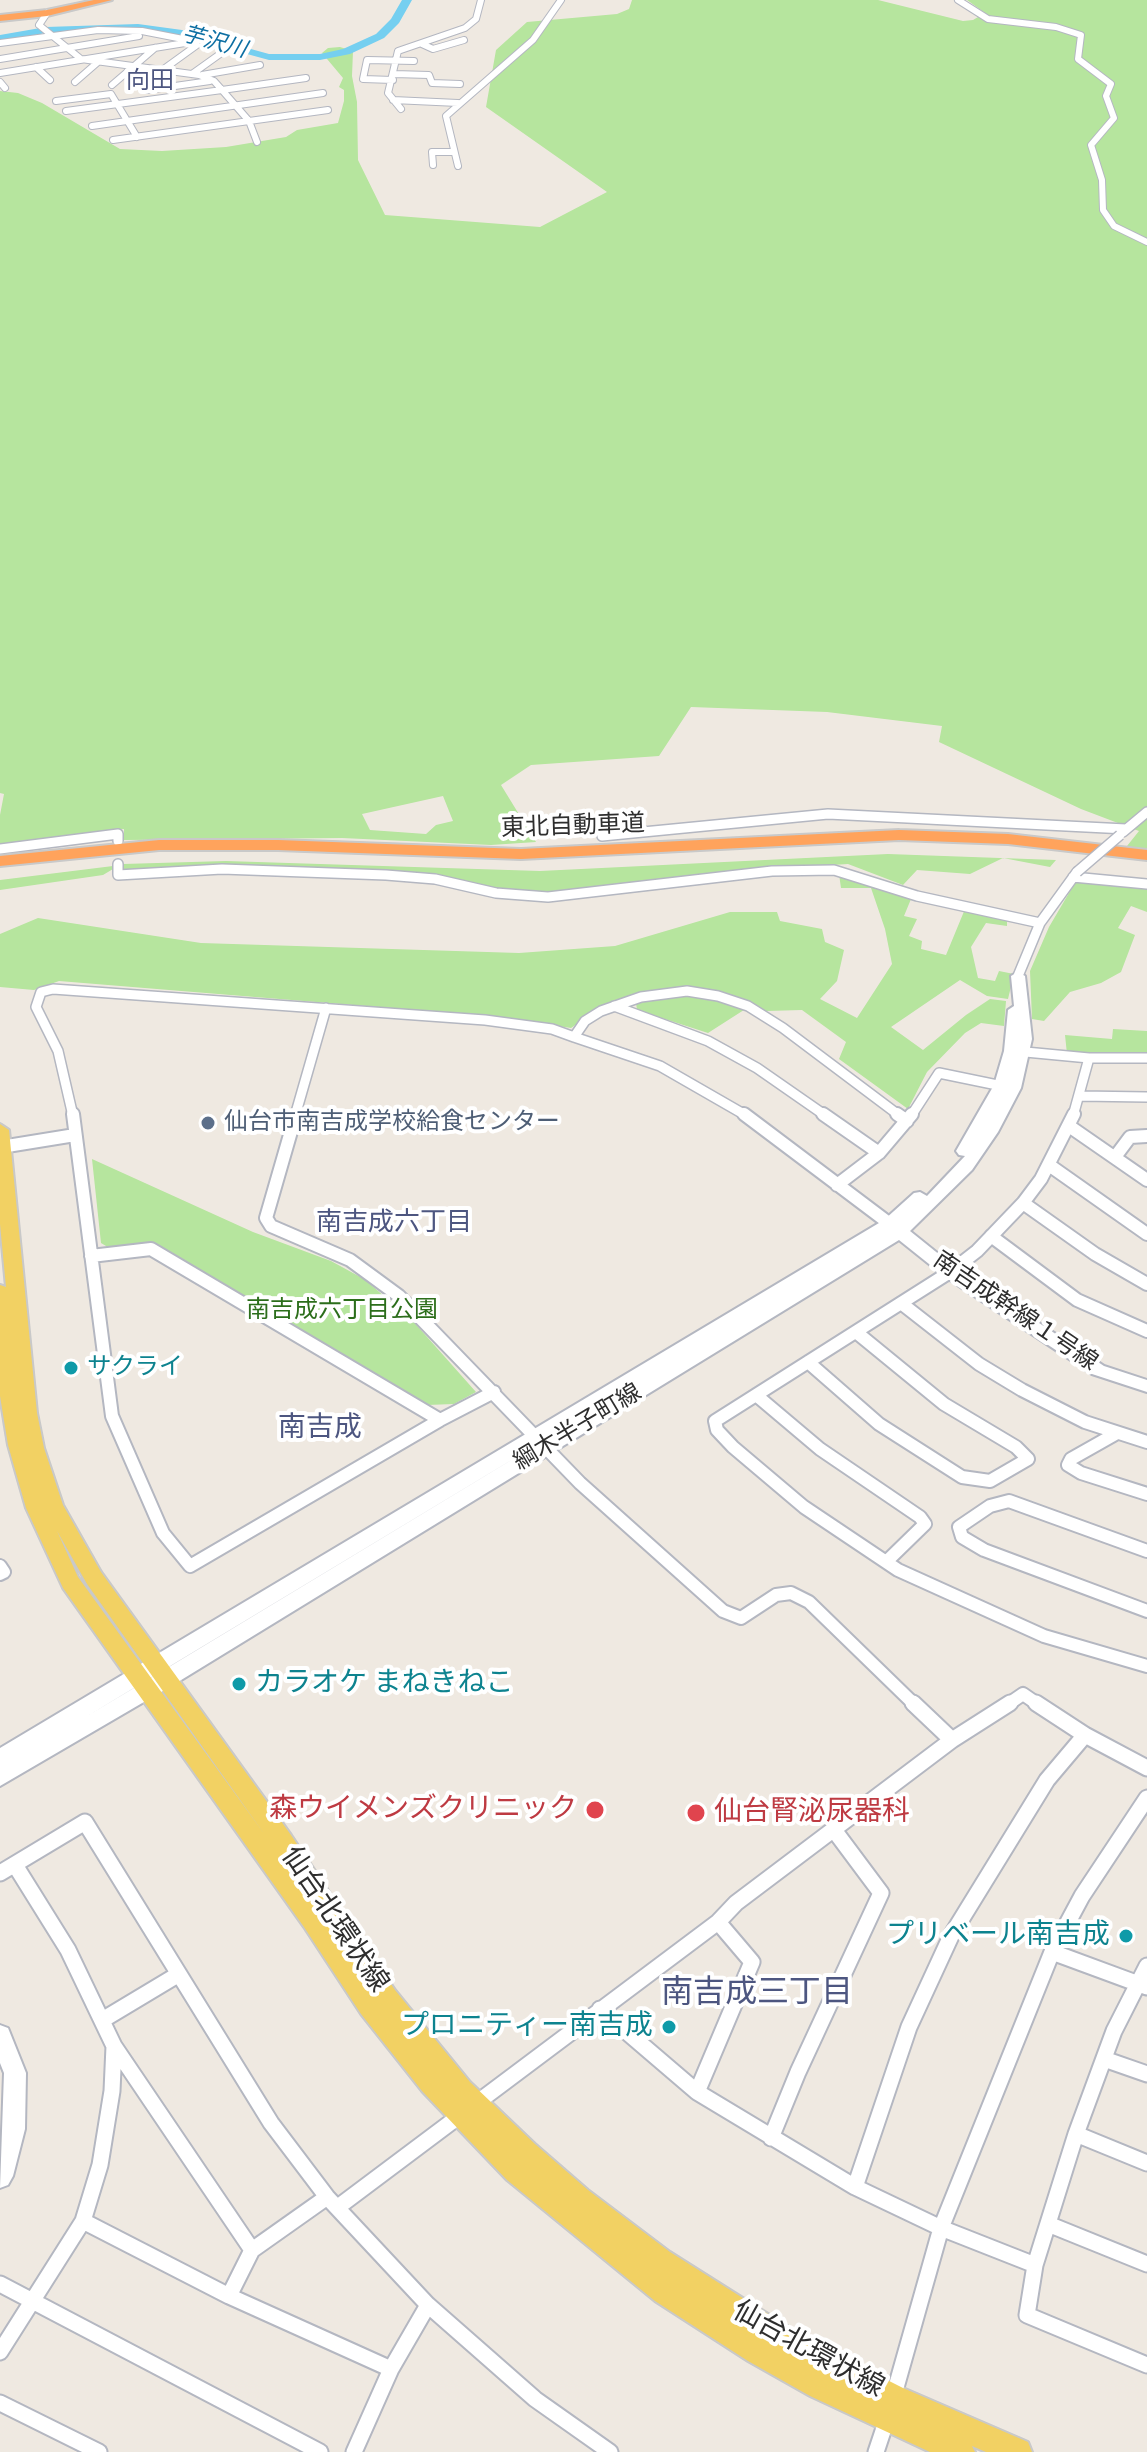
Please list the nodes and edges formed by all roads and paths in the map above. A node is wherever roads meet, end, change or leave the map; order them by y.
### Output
1 (107, 0) edge
2 (481, 0) edge
3 (561, 0) edge
4 (958, 0) edge
5 (47, 13) junction
6 (1, 18) edge
7 (155, 33) junction
8 (50, 34) junction
9 (464, 40) dead end
10 (191, 42) junction
11 (0, 43) edge
12 (422, 44) junction
13 (155, 47) junction
14 (68, 48) junction
15 (220, 54) dead end
16 (0, 59) edge
17 (81, 59) junction
18 (397, 60) junction
19 (414, 61) dead end
20 (98, 62) junction
21 (260, 65) dead end
22 (36, 67) junction
23 (131, 67) junction
24 (161, 71) junction
25 (0, 73) edge
26 (196, 75) junction
27 (394, 77) junction
28 (306, 78) dead end
29 (50, 80) dead end
30 (214, 81) junction
31 (0, 82) edge
32 (75, 82) dead end
33 (460, 84) dead end
34 (112, 85) dead end
35 (5, 88) dead end
36 (147, 90) dead end
37 (222, 90) junction
38 (323, 93) dead end
39 (393, 100) junction
40 (56, 101) dead end
41 (441, 102) junction
42 (458, 103) junction
43 (118, 104) junction
44 (237, 105) junction
45 (401, 109) dead end
46 (434, 109) dead end
47 (328, 110) dead end
48 (66, 111) dead end
49 (127, 121) junction
50 (249, 121) junction
51 (92, 126) dead end
52 (137, 137) junction
53 (113, 140) dead end
54 (257, 142) dead end
55 (453, 152) junction
56 (433, 165) dead end
57 (458, 166) dead end
58 (1147, 242) edge
59 (1147, 812) edge
60 (1123, 832) junction
61 (602, 836) dead end
62 (118, 841) dead end
63 (0, 849) edge
64 (1147, 855) edge
65 (0, 861) edge
66 (118, 864) dead end
67 (1147, 864) edge
68 (0, 872) edge
69 (1075, 875) junction
70 (1147, 884) edge
71 (1040, 923) junction
72 (1018, 976) joint
73 (613, 1006) junction
74 (326, 1008) junction
75 (574, 1037) junction
76 (1017, 1051) junction
77 (1089, 1058) junction
78 (1147, 1058) edge
79 (1007, 1086) junction
80 (1080, 1096) junction
81 (1147, 1097) edge
82 (907, 1121) junction
83 (1069, 1126) junction
84 (0, 1130) edge
85 (75, 1135) junction
86 (1147, 1136) edge
87 (1, 1147) edge
88 (879, 1153) junction
89 (1115, 1157) junction
90 (1049, 1165) junction
91 (1147, 1180) edge
92 (837, 1185) junction
93 (1023, 1203) junction
94 (895, 1228) junction
95 (1147, 1234) edge
96 (991, 1236) junction
97 (91, 1256) junction
98 (950, 1272) junction
99 (1147, 1284) edge
100 (0, 1292) edge
101 (901, 1303) junction
102 (1147, 1331) edge
103 (856, 1332) junction
104 (808, 1362) junction
105 (1147, 1386) edge
106 (494, 1392) junction
107 (756, 1395) junction
108 (6, 1411) edge
109 (440, 1420) junction
110 (1117, 1433) junction
111 (1147, 1442) edge
112 (542, 1443) junction
113 (1147, 1494) edge
114 (1147, 1551) edge
115 (886, 1562) junction
116 (0, 1566) edge
117 (0, 1574) edge
118 (1147, 1611) edge
119 (1147, 1666) edge
120 (151, 1677) junction
121 (1085, 1735) junction
122 (952, 1740) junction
123 (0, 1758) edge
124 (1147, 1768) edge
125 (0, 1777) edge
126 (1147, 1798) edge
127 (834, 1830) junction
128 (15, 1865) junction
129 (0, 1873) edge
130 (718, 1922) junction
131 (1052, 1952) junction
132 (1147, 1966) edge
133 (179, 1974) junction
134 (1142, 1985) edge
135 (600, 2009) junction
136 (104, 2019) junction
137 (0, 2035) edge
138 (114, 2046) junction
139 (1104, 2059) junction
140 (1147, 2074) edge
141 (697, 2092) junction
142 (468, 2110) junction
143 (1076, 2134) junction
144 (771, 2138) junction
145 (1147, 2163) edge
146 (0, 2177) edge
147 (855, 2187) junction
148 (333, 2202) junction
149 (83, 2221) junction
150 (1048, 2224) junction
151 (941, 2228) junction
152 (252, 2250) junction
153 (1147, 2264) edge
154 (1035, 2265) junction
155 (0, 2284) edge
156 (229, 2296) junction
157 (33, 2301) junction
158 (428, 2305) junction
159 (0, 2352) edge
160 (1147, 2365) edge
161 (391, 2369) junction
162 (0, 2403) edge
163 (890, 2408) junction
164 (99, 2452) edge
165 (320, 2452) edge
166 (354, 2452) edge
167 (610, 2452) edge
168 (876, 2452) edge
169 (961, 2452) edge
170 (1018, 2452) edge

1 - 5 highway
2 - 12 street
3 - 42 street
4 - 58 street
5 - 6 highway
5 - 8 street
7 - 8 street
7 - 10 street
7 - 14 street
8 - 11 street
8 - 14 street
9 - 12 street
10 - 13 street
10 - 24 street
12 - 18 street
13 - 17 street
13 - 23 street
14 - 16 street
14 - 17 street
15 - 26 street
17 - 20 street
17 - 22 street
18 - 19 street
18 - 27 street
18 - 27 street
20 - 23 street
20 - 32 street
21 - 26 street
22 - 25 street
22 - 29 street
23 - 24 street
23 - 34 street
24 - 26 street
26 - 30 street
27 - 33 street
27 - 39 street
28 - 37 street
30 - 36 street
30 - 37 street
31 - 35 street
37 - 43 street
37 - 44 street
38 - 44 street
39 - 41 street
39 - 45 street
40 - 43 street
41 - 42 street
41 - 46 street
42 - 55 street
43 - 48 street
43 - 49 street
44 - 49 street
44 - 50 street
47 - 50 street
49 - 51 street
49 - 52 street
50 - 52 street
50 - 54 street
52 - 53 street
55 - 56 street
55 - 57 street
59 - 60 street
60 - 61 street
60 - 69 street, bridge
62 - 63 street
64 - 65 highway, 東北自動車道
66 - 71 street
67 - 68 highway, 東北自動車道
69 - 70 street
69 - 71 street
71 - 72 street
72 - 76 street, 綱木半子町線
73 - 75 street
73 - 82 street
73 - 88 street
74 - 75 street
74 - 85 street
74 - 106 street
75 - 92 street
76 - 77 street
76 - 79 street, 綱木半子町線
77 - 78 street
77 - 80 street
79 - 82 street
79 - 94 street, 綱木半子町線
80 - 81 street
80 - 83 street
82 - 88 street
83 - 89 street
83 - 90 street
84 - 87 main road, 仙台北環状線
85 - 87 street
85 - 97 street
86 - 89 street
87 - 120 main road, 仙台北環状線
88 - 92 street
89 - 91 street
90 - 93 street
90 - 95 street
92 - 94 street
93 - 96 street
93 - 99 street
94 - 98 street, 南吉成幹線１号線
94 - 112 street, 綱木半子町線
96 - 98 street
96 - 102 street
97 - 109 street
97 - 109 street
98 - 101 street
98 - 105 street, 南吉成幹線１号線
100 - 108 main road, 仙台北環状線
101 - 103 street
101 - 110 street
103 - 104 street
103 - 104 street
104 - 107 street
106 - 109 street
106 - 112 street
107 - 115 street
107 - 115 street
108 - 120 main road, 仙台北環状線
110 - 111 street
110 - 113 street
112 - 120 street, 綱木半子町線
112 - 122 street
114 - 118 street
115 - 119 street
116 - 117 street
120 - 123 street
120 - 125 street, 綱木半子町線
120 - 142 main road, 仙台北環状線
121 - 122 street
121 - 124 street
121 - 147 street
122 - 127 street
126 - 131 street
127 - 130 street
127 - 144 street
128 - 129 street
128 - 133 street
128 - 136 street
130 - 135 street
130 - 141 street
131 - 134 street
131 - 151 street
132 - 134 street
133 - 136 street
133 - 148 street
134 - 139 street
135 - 141 street
135 - 142 street
136 - 138 street
137 - 146 street
138 - 149 street
138 - 152 street
139 - 140 street
139 - 143 street
141 - 144 street
142 - 148 street
142 - 163 main road, 仙台北環状線
143 - 145 street
143 - 150 street
144 - 147 street
147 - 151 street
148 - 152 street
148 - 158 street
149 - 156 street
149 - 157 street
150 - 153 street
150 - 154 street
151 - 154 street
151 - 163 street
152 - 156 street
154 - 160 street
155 - 157 street
156 - 161 street
157 - 159 street
157 - 165 street
158 - 161 street
158 - 167 street
161 - 166 street
162 - 164 street
163 - 168 street
163 - 169 main road, 仙台北環状線
163 - 170 main road, 仙台北環状線

